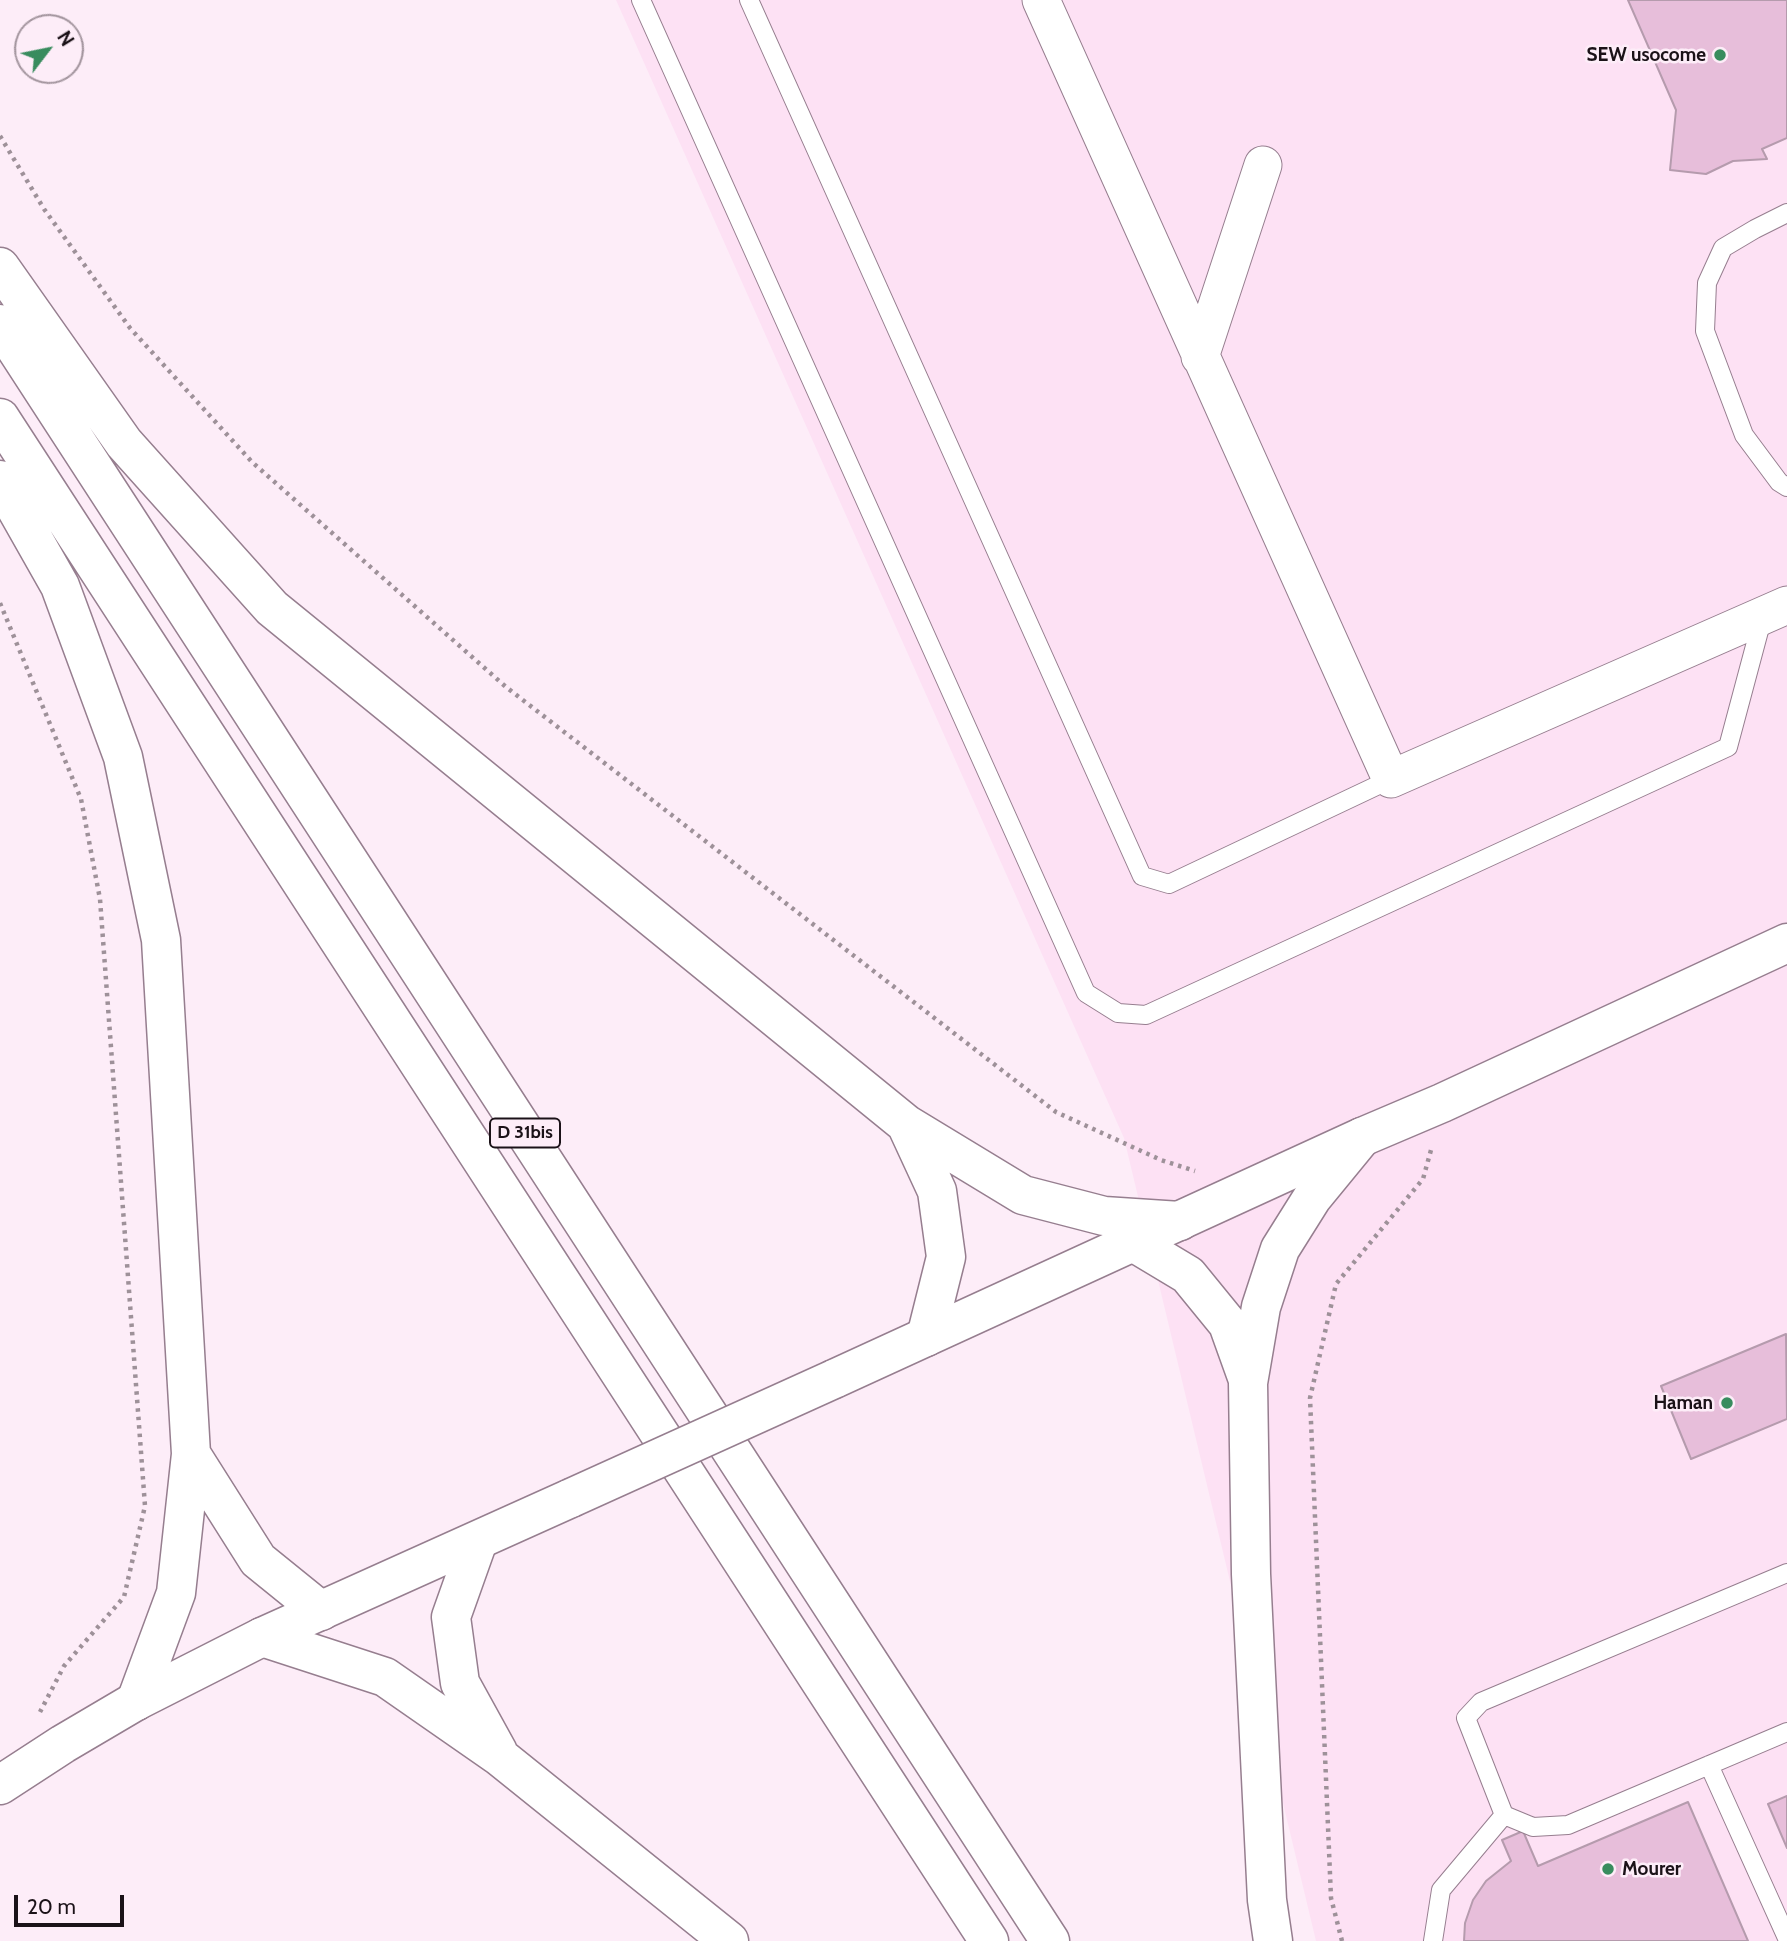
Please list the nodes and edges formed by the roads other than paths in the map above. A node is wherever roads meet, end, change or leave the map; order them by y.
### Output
1 (641, 0) edge
2 (749, 0) edge
3 (1041, 0) edge
4 (1059, 0) edge
5 (1065, 54) junction
6 (1264, 165) dead end
7 (1787, 213) edge
8 (0, 267) edge
9 (0, 324) edge
10 (1200, 358) junction
11 (0, 418) edge
12 (0, 480) edge
13 (1787, 486) edge
14 (1775, 611) edge
15 (1391, 779) junction
16 (1787, 943) edge
17 (906, 1124) junction
18 (1362, 1137) junction
19 (1180, 1221) junction
20 (1133, 1242) junction
21 (926, 1337) junction
22 (1248, 1383) junction
23 (191, 1454) junction
24 (478, 1541) junction
25 (1787, 1573) edge
26 (321, 1611) junction
27 (262, 1637) junction
28 (136, 1701) junction
29 (1787, 1732) edge
30 (500, 1757) junction
31 (1709, 1765) junction
32 (0, 1785) edge
33 (1504, 1815) junction
34 (1787, 1938) edge
35 (729, 1941) edge
36 (989, 1941) edge
37 (1050, 1941) edge
38 (1273, 1941) edge
39 (1433, 1941) edge

1 - 14 lane
2 - 15 lane
3 - 5 street
4 - 5 street
5 - 10 street
6 - 10 street
7 - 13 lane
8 - 17 main road
9 - 37 main road, D 31bis
10 - 15 street
11 - 36 main road, D 31bis
12 - 23 main road
14 - 15 street
16 - 18 main road
17 - 19 main road
17 - 21 main road
18 - 19 main road
18 - 22 main road
19 - 20 main road
20 - 21 main road
20 - 22 main road
21 - 24 main road, bridge
22 - 38 main road
23 - 26 main road
23 - 28 main road
24 - 26 main road
24 - 30 main road
25 - 33 lane
26 - 27 main road
27 - 28 main road
27 - 30 main road
28 - 32 main road
29 - 31 lane
30 - 35 main road
31 - 33 lane
31 - 34 lane
33 - 39 lane

